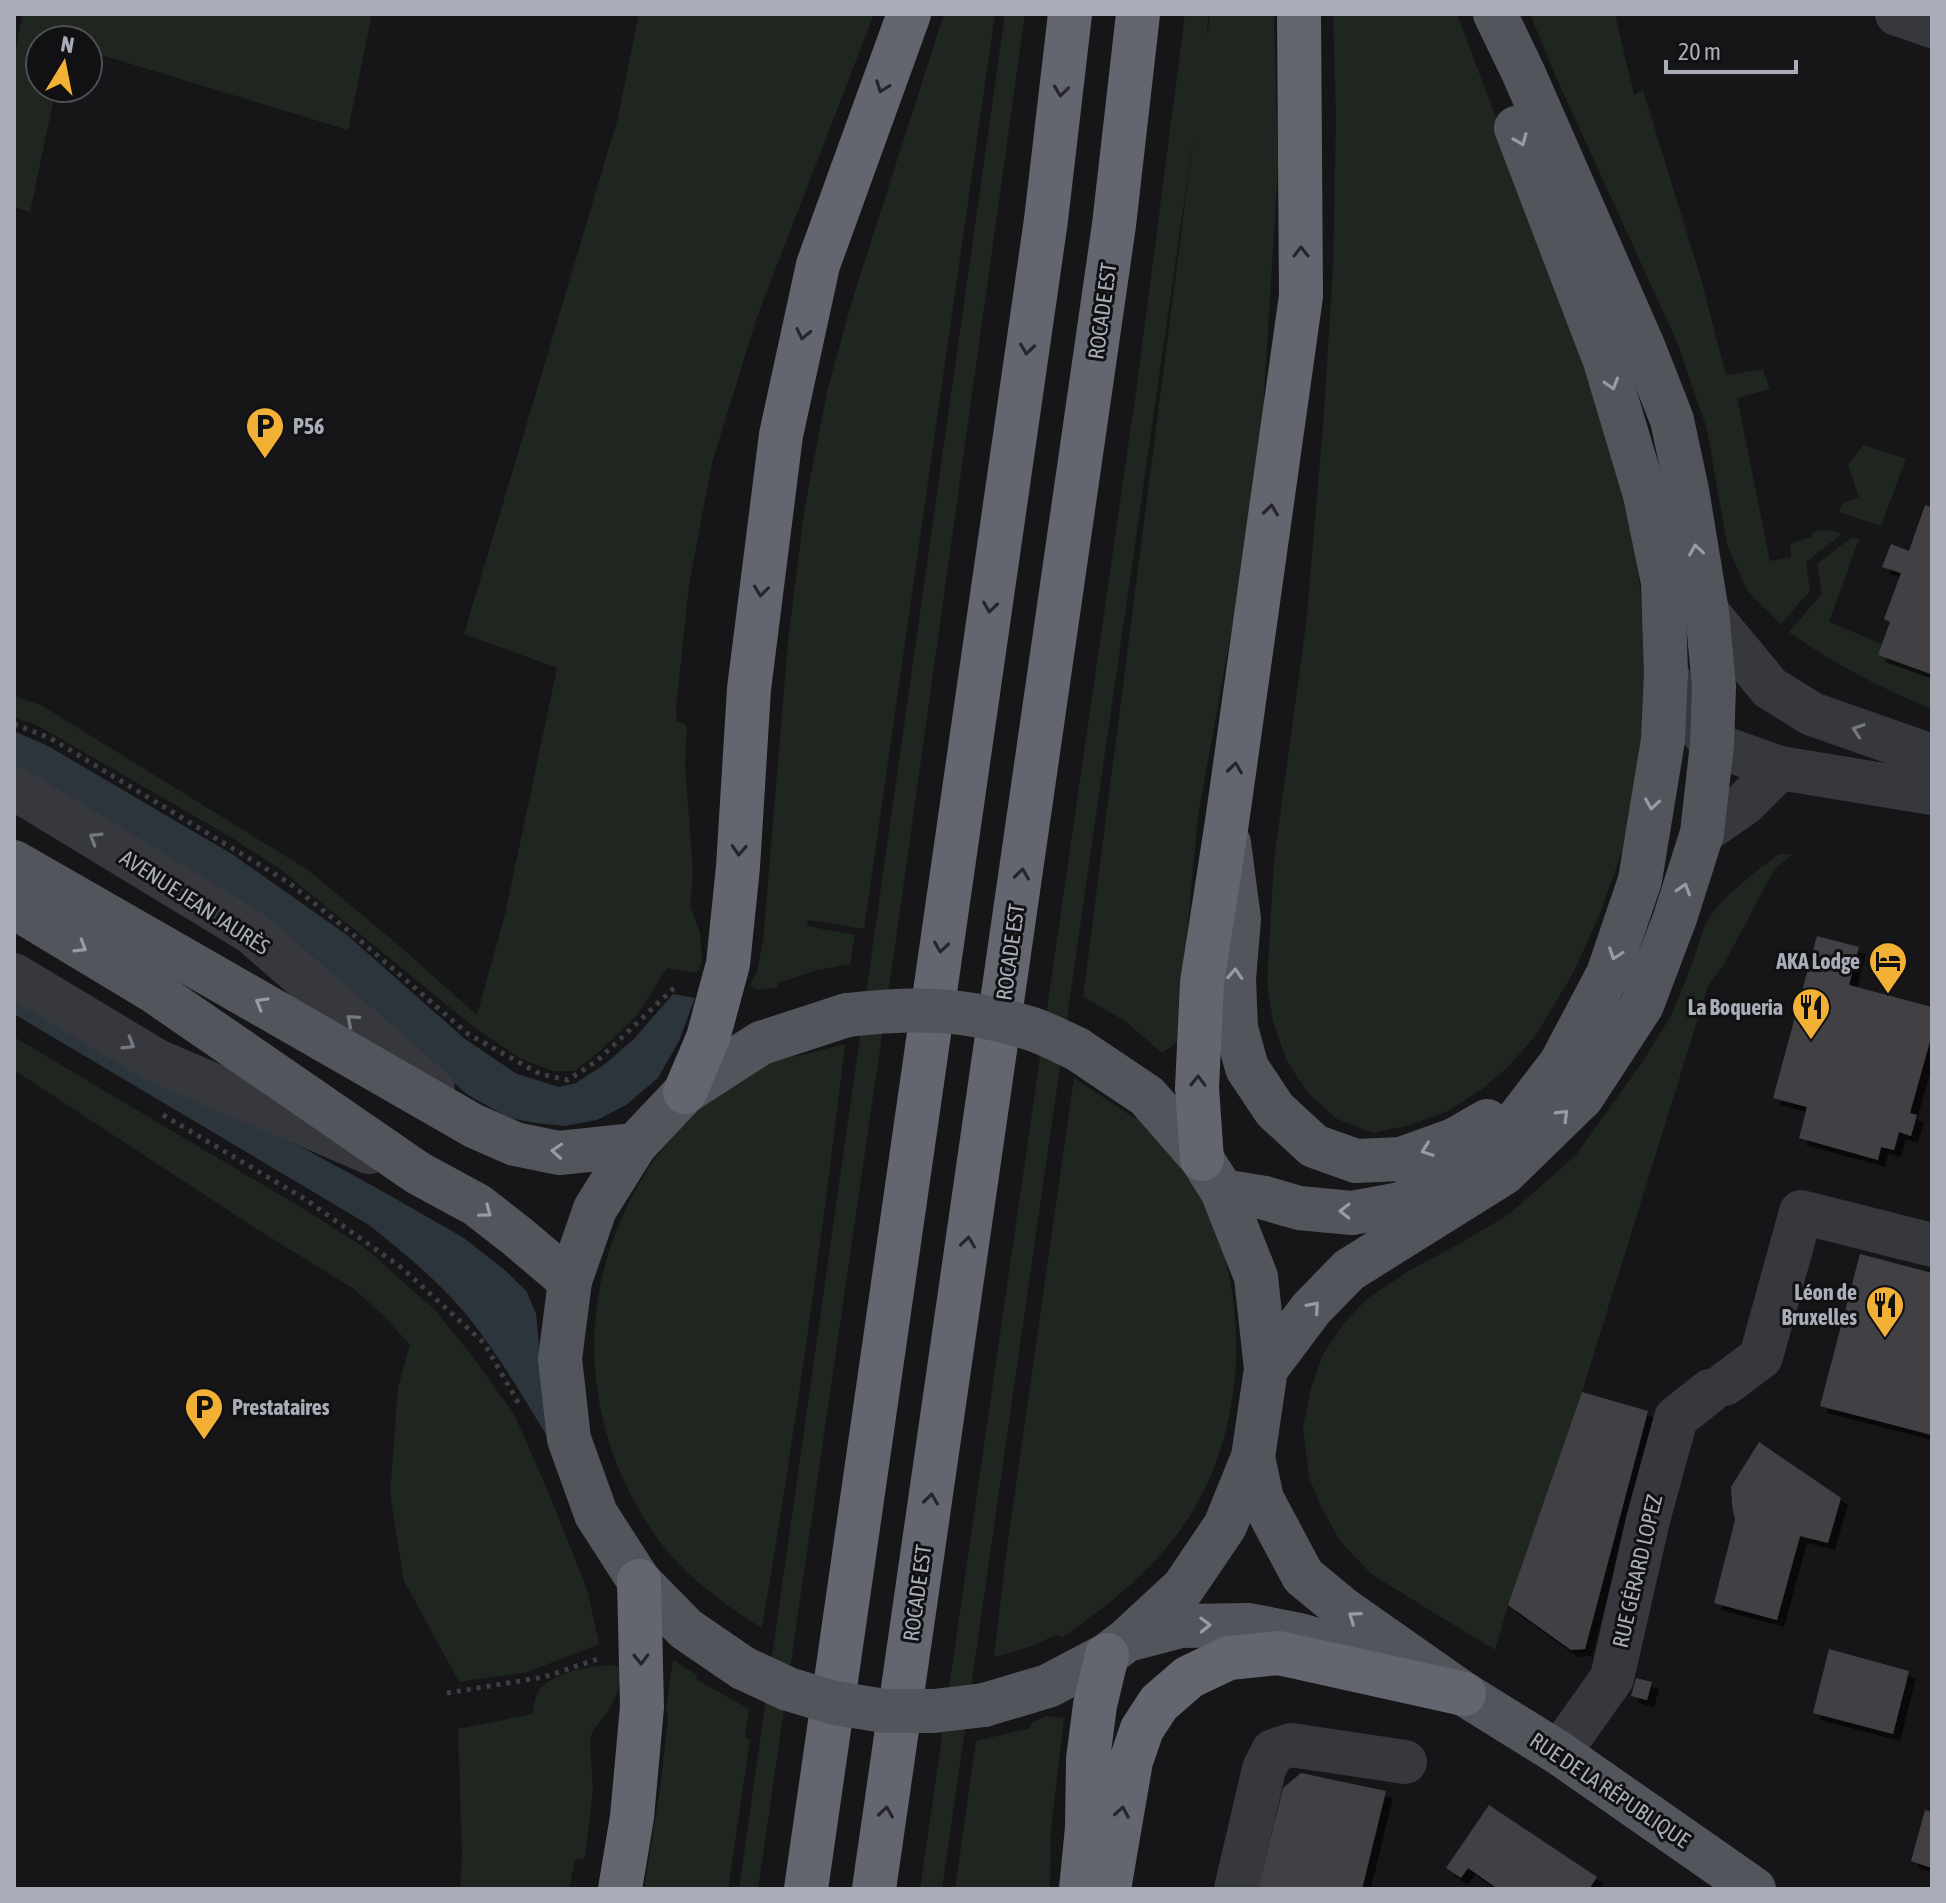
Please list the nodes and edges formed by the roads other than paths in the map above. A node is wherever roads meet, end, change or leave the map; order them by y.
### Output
1 (909, 14) edge
2 (1070, 14) edge
3 (1138, 14) edge
4 (1299, 14) edge
5 (1476, 14) edge
6 (1495, 14) edge
7 (1897, 14) edge
8 (1932, 26) edge
9 (1707, 612) junction
10 (1770, 688) junction
11 (1682, 702) junction
12 (1712, 744) junction
13 (1932, 756) edge
14 (1780, 768) junction
15 (14, 788) edge
16 (1932, 793) edge
17 (1227, 822) junction
18 (1702, 833) junction
19 (14, 862) edge
20 (14, 907) edge
21 (14, 975) edge
22 (1561, 1063) junction
23 (685, 1092) junction
24 (474, 1126) junction
25 (635, 1145) junction
26 (418, 1173) junction
27 (1212, 1175) junction
28 (1932, 1245) edge
29 (570, 1281) junction
30 (1266, 1369) junction
31 (1253, 1457) junction
32 (639, 1581) junction
33 (1118, 1647) junction
34 (1464, 1694) junction
35 (1559, 1753) junction
36 (1405, 1762) dead end
37 (1741, 1885) edge
38 (620, 1889) edge
39 (806, 1889) edge
40 (874, 1889) edge
41 (1081, 1889) edge
42 (1109, 1889) edge
43 (1236, 1889) edge

1 -> 23 highway
2 -> 39 highway
40 -> 3 highway, ROCADE EST
17 -> 4 highway
5 -> 11 main road
9 -> 6 main road
7 - 8 street
9 - 10 street
9 - 11 main road
10 - 11 street
13 -> 10 street
11 - 12 main road
11 -> 22 main road
12 - 14 street
12 - 18 main road
14 - 16 street
14 - 18 street
24 -> 15 street, AVENUE JEAN JAURÈS
22 -> 17 main road
27 -> 17 highway
30 -> 18 main road
24 -> 19 main road, AVENUE JEAN JAURÈS
20 -> 26 main road
21 -> 26 street
22 -> 27 main road
23 - 25 main road
23 - 27 main road, bridge
25 -> 24 main road, AVENUE JEAN JAURÈS
25 - 29 main road
26 -> 29 main road
27 - 30 main road
28 - 35 street, RUE GÉRARD LOPEZ
29 - 32 main road
30 - 31 main road
31 - 33 main road
34 -> 31 main road, RUE DE LA RÉPUBLIQUE
32 - 33 main road, bridge
32 -> 38 highway
33 -> 34 main road, RUE DE LA RÉPUBLIQUE
33 - 41 highway
34 - 35 main road, RUE DE LA RÉPUBLIQUE
42 -> 34 highway
35 - 37 main road, RUE DE LA RÉPUBLIQUE
36 - 43 street

